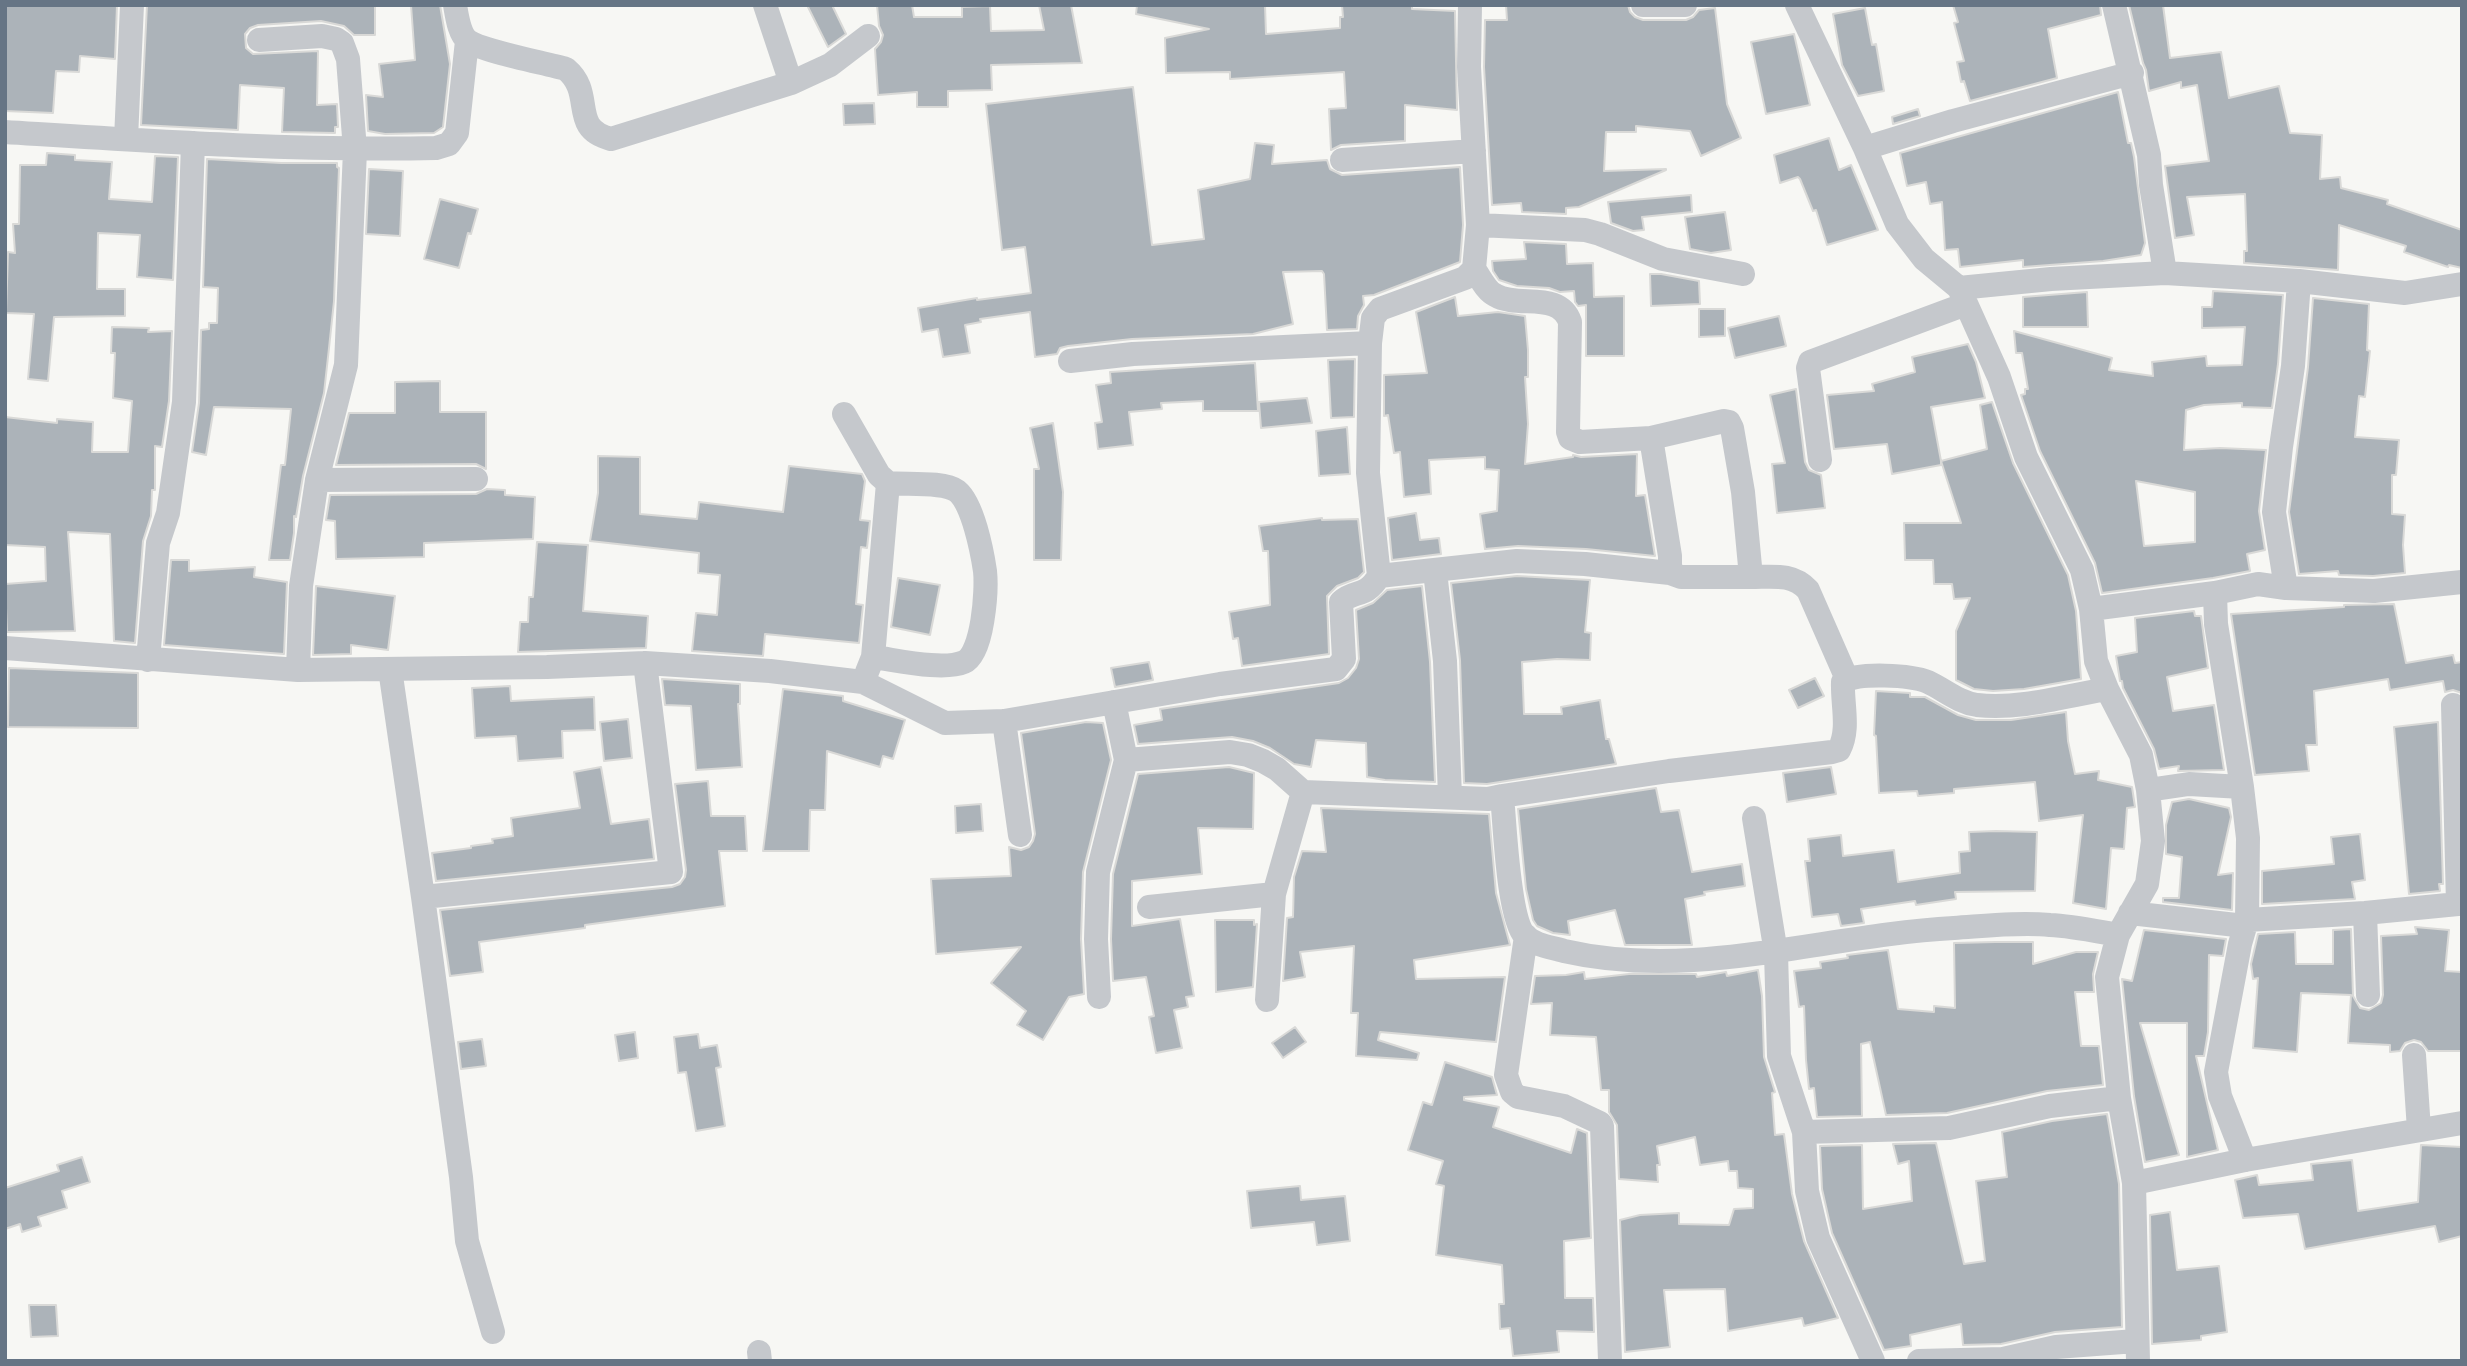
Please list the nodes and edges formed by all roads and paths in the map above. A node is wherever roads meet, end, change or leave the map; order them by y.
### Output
1 (132, 5) edge
2 (455, 5) edge
3 (765, 5) edge
4 (1470, 5) edge
5 (1643, 5) edge
6 (1685, 5) edge
7 (1797, 5) edge
8 (2114, 5) edge
9 (868, 36) dead end
10 (259, 40) dead end
11 (467, 41) junction
12 (2132, 73) junction
13 (791, 83) junction
14 (5, 132) edge
15 (126, 139) junction
16 (193, 144) junction
17 (1866, 148) junction
18 (355, 149) junction
19 (1474, 151) junction
20 (1342, 160) dead end
21 (1478, 225) junction
22 (1474, 269) junction
23 (2165, 273) junction
24 (1743, 274) dead end
25 (2299, 281) junction
26 (2462, 284) edge
27 (1963, 296) junction
28 (1370, 344) junction
29 (1070, 360) dead end
30 (844, 414) dead end
31 (1651, 438) junction
32 (1820, 460) dead end
33 (476, 479) dead end
34 (317, 480) junction
35 (888, 483) junction
36 (1435, 571) junction
37 (1670, 573) junction
38 (1379, 576) junction
39 (1751, 577) junction
40 (2462, 582) edge
41 (2286, 588) junction
42 (2215, 593) junction
43 (2091, 609) junction
44 (5, 648) edge
45 (873, 657) junction
46 (148, 660) junction
47 (645, 663) junction
48 (390, 669) junction
49 (298, 670) junction
50 (1847, 679) junction
51 (863, 682) junction
52 (2106, 689) junction
53 (1114, 702) junction
54 (2453, 705) dead end
55 (1004, 721) junction
56 (1126, 760) junction
57 (2242, 787) junction
58 (2148, 790) junction
59 (1303, 792) junction
60 (1502, 796) junction
61 (1451, 797) junction
62 (1754, 818) dead end
63 (1020, 835) dead end
64 (1274, 894) junction
65 (424, 897) junction
66 (2460, 904) edge
67 (1149, 908) dead end
68 (2365, 913) junction
69 (2246, 923) junction
70 (2124, 924) junction
71 (1526, 936) junction
72 (1776, 953) junction
73 (2368, 995) dead end
74 (1099, 997) dead end
75 (1267, 1000) dead end
76 (2413, 1055) dead end
77 (2119, 1098) junction
78 (2462, 1123) edge
79 (2419, 1130) junction
80 (1804, 1132) junction
81 (2245, 1160) junction
82 (2134, 1183) junction
83 (494, 1332) dead end
84 (2137, 1351) edge
85 (1610, 1361) edge
86 (1873, 1361) edge
87 (1919, 1361) edge

1 - 15 street
2 - 11 street
3 - 13 street
4 - 19 street
5 - 6 street
7 - 17 street
8 - 12 street
9 - 13 street
10 - 18 street
11 - 13 street
11 - 18 street
12 - 17 street
12 - 23 street
14 - 15 street
15 - 16 street
16 - 18 street
16 - 46 street
17 - 27 street
18 - 34 street
19 - 20 street
19 - 21 street
21 - 22 street
21 - 24 street
22 - 28 street
22 - 31 street
23 - 25 street
23 - 27 street
25 - 26 street
25 - 41 street
27 - 32 street
27 - 43 street
28 - 29 street
28 - 38 street
30 - 35 street
31 - 37 street
31 - 39 street
33 - 34 street
34 - 49 street
35 - 45 street
35 - 45 street
36 - 37 street
36 - 38 street
36 - 61 street
37 - 39 street
38 - 53 street
39 - 50 street
40 - 41 street
41 - 42 street
42 - 43 street
42 - 57 street
43 - 52 street
44 - 46 street
45 - 51 street
46 - 49 street
47 - 48 street
47 - 51 street
47 - 65 street
48 - 49 street
48 - 65 street
50 - 52 street
50 - 60 street
51 - 55 street
52 - 58 street
53 - 55 street
53 - 56 street
54 - 66 street
55 - 63 street
56 - 59 street
56 - 74 street
57 - 58 street
57 - 69 street
58 - 70 street
59 - 61 street
59 - 64 street
60 - 61 street
60 - 71 street
62 - 72 street
64 - 67 street
64 - 75 street
65 - 83 street
66 - 68 street
68 - 69 street
68 - 73 street
69 - 70 street
69 - 81 street
70 - 72 street
70 - 77 street
71 - 72 street
71 - 85 street
72 - 80 street
76 - 79 street
77 - 80 street
77 - 82 street
78 - 79 street
79 - 81 street
80 - 86 street
81 - 82 street
82 - 84 street
84 - 87 street

